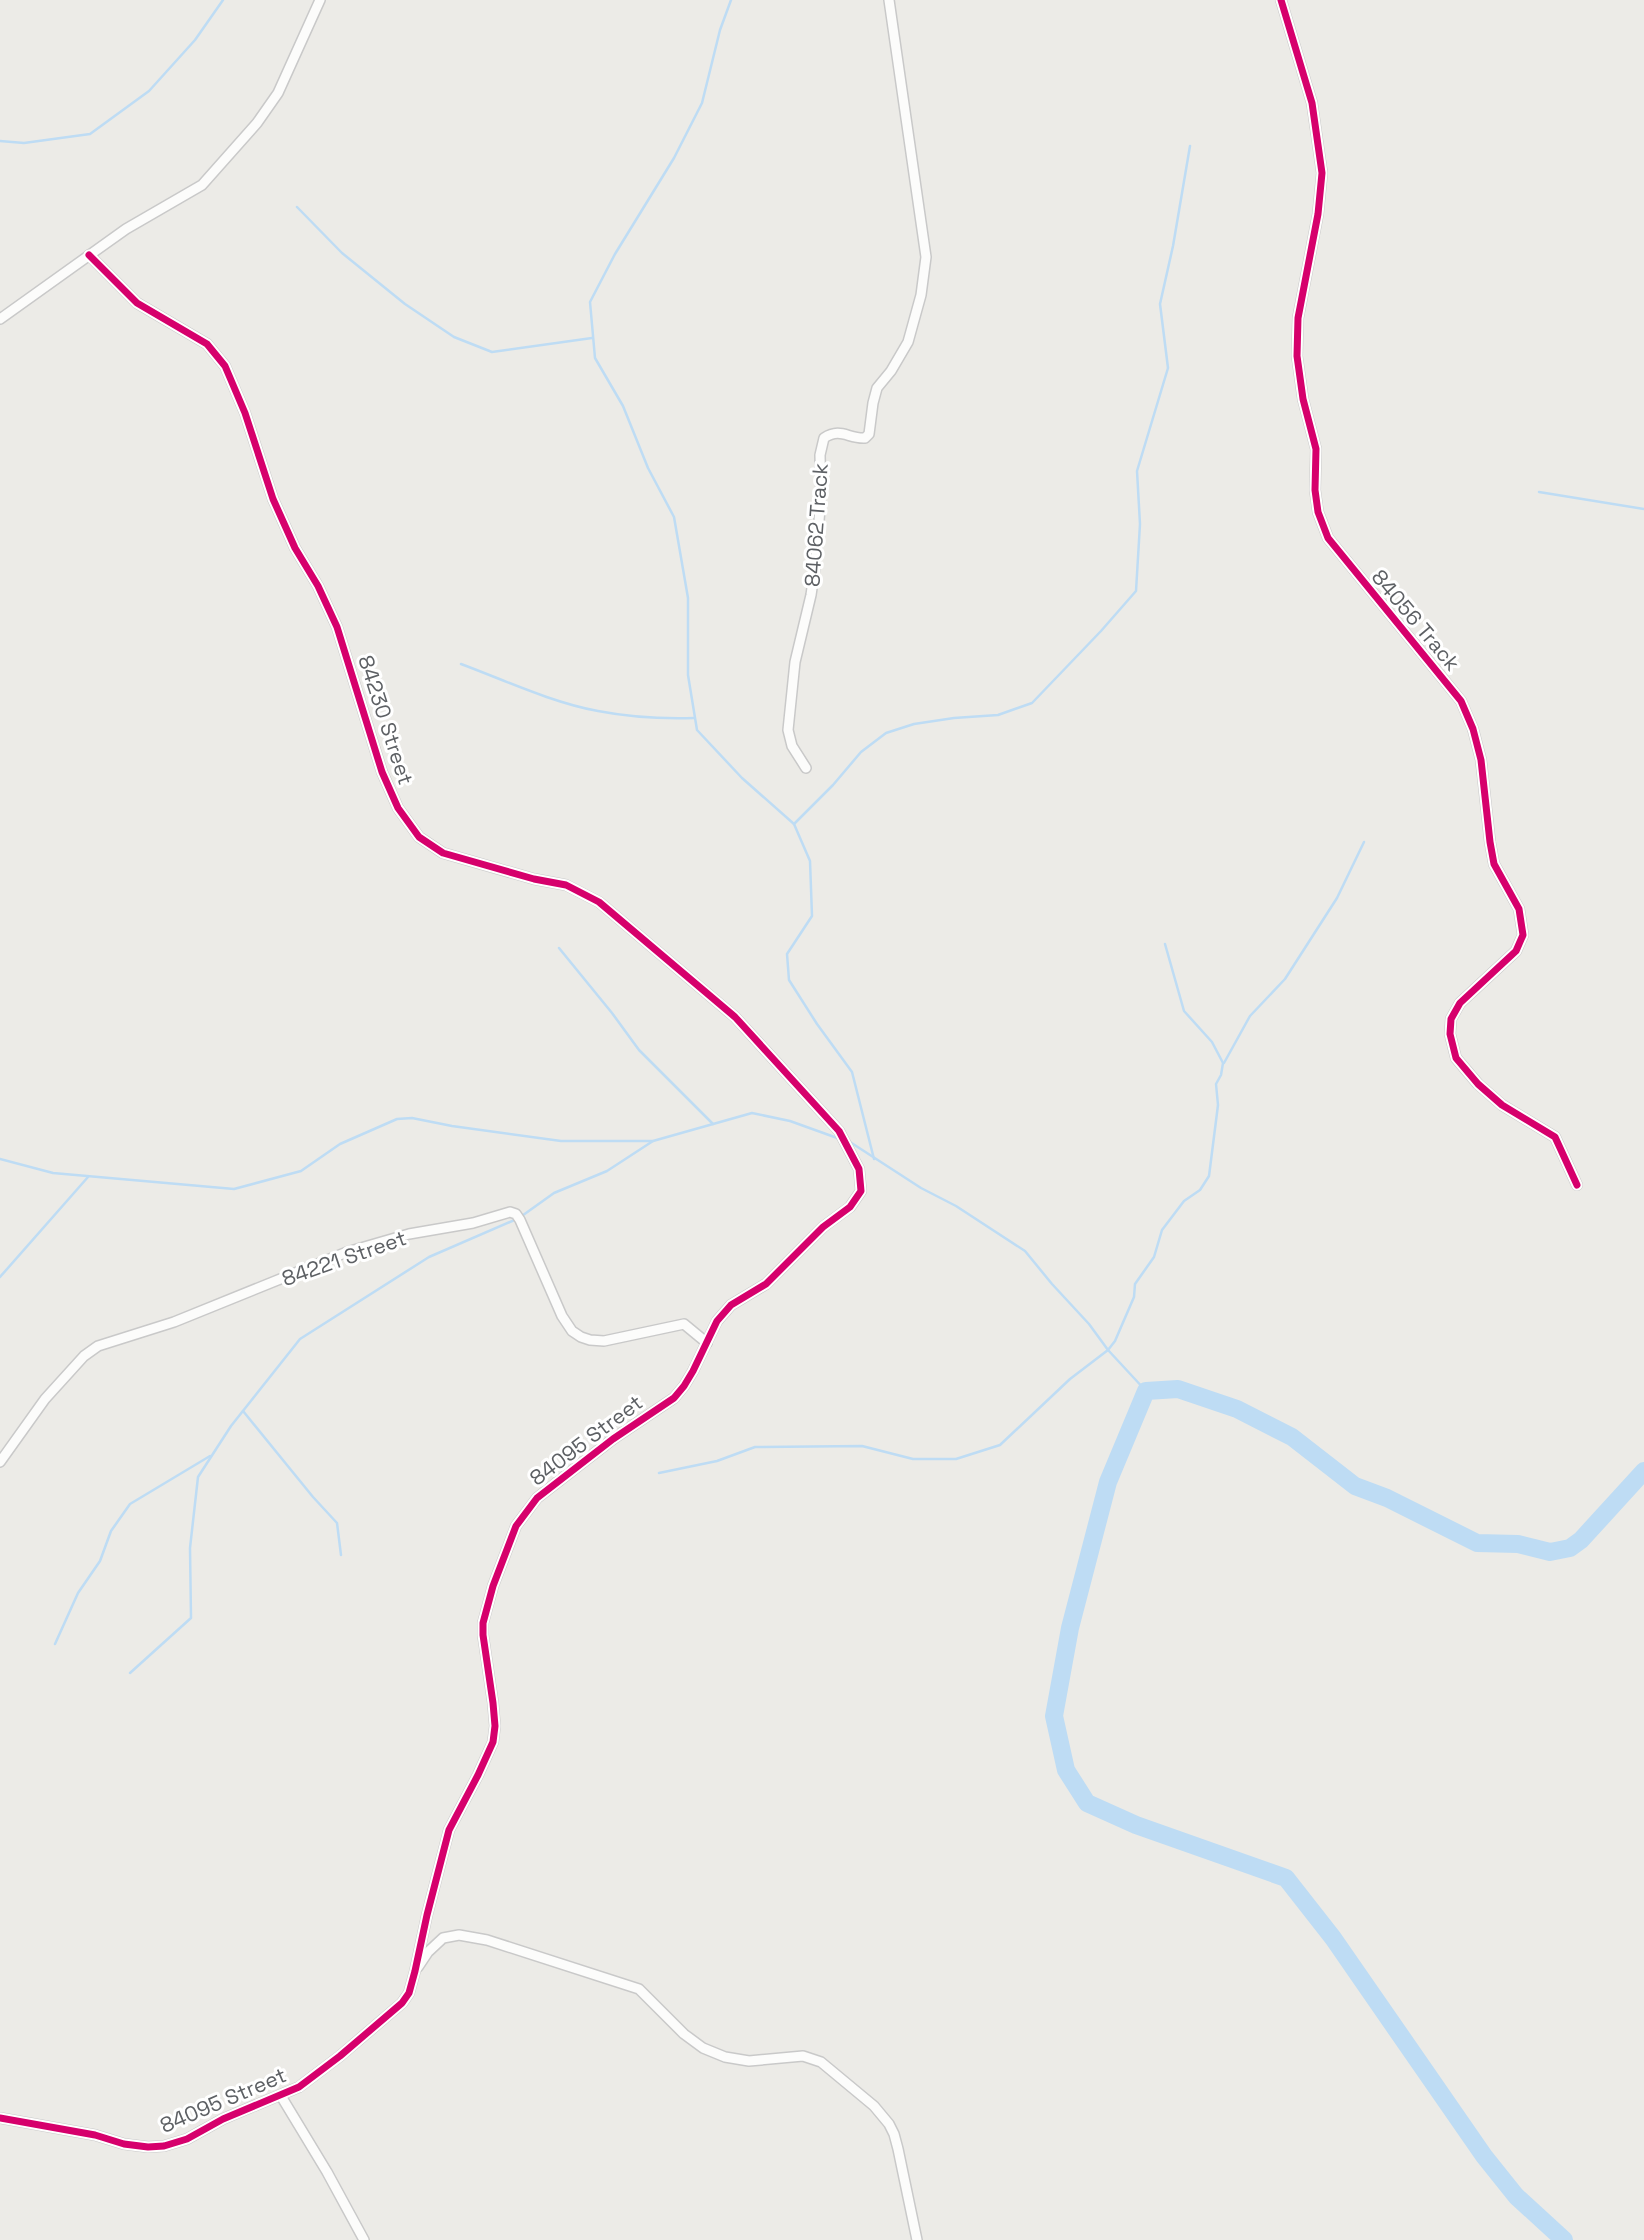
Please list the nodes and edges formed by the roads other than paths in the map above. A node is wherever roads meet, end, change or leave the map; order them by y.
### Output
1 (320, 0) edge
2 (889, 0) edge
3 (1281, 0) edge
4 (89, 255) junction
5 (0, 320) edge
6 (806, 768) dead end
7 (859, 1169) joint
8 (1577, 1185) dead end
9 (707, 1343) junction
10 (0, 1462) edge
11 (415, 1971) junction
12 (281, 2096) junction
13 (0, 2118) edge
14 (364, 2240) edge
15 (917, 2240) edge

1 - 4 street
2 - 6 street, 84062 Track
3 - 8 street, 84056 Track
4 - 5 street
4 - 7 street, 84230 Street
7 - 9 street, 84095 Street
9 - 10 street, 84221 Street
9 - 11 street, 84095 Street
11 - 12 street, 84095 Street
11 - 15 street
12 - 13 street, 84095 Street
12 - 14 street

